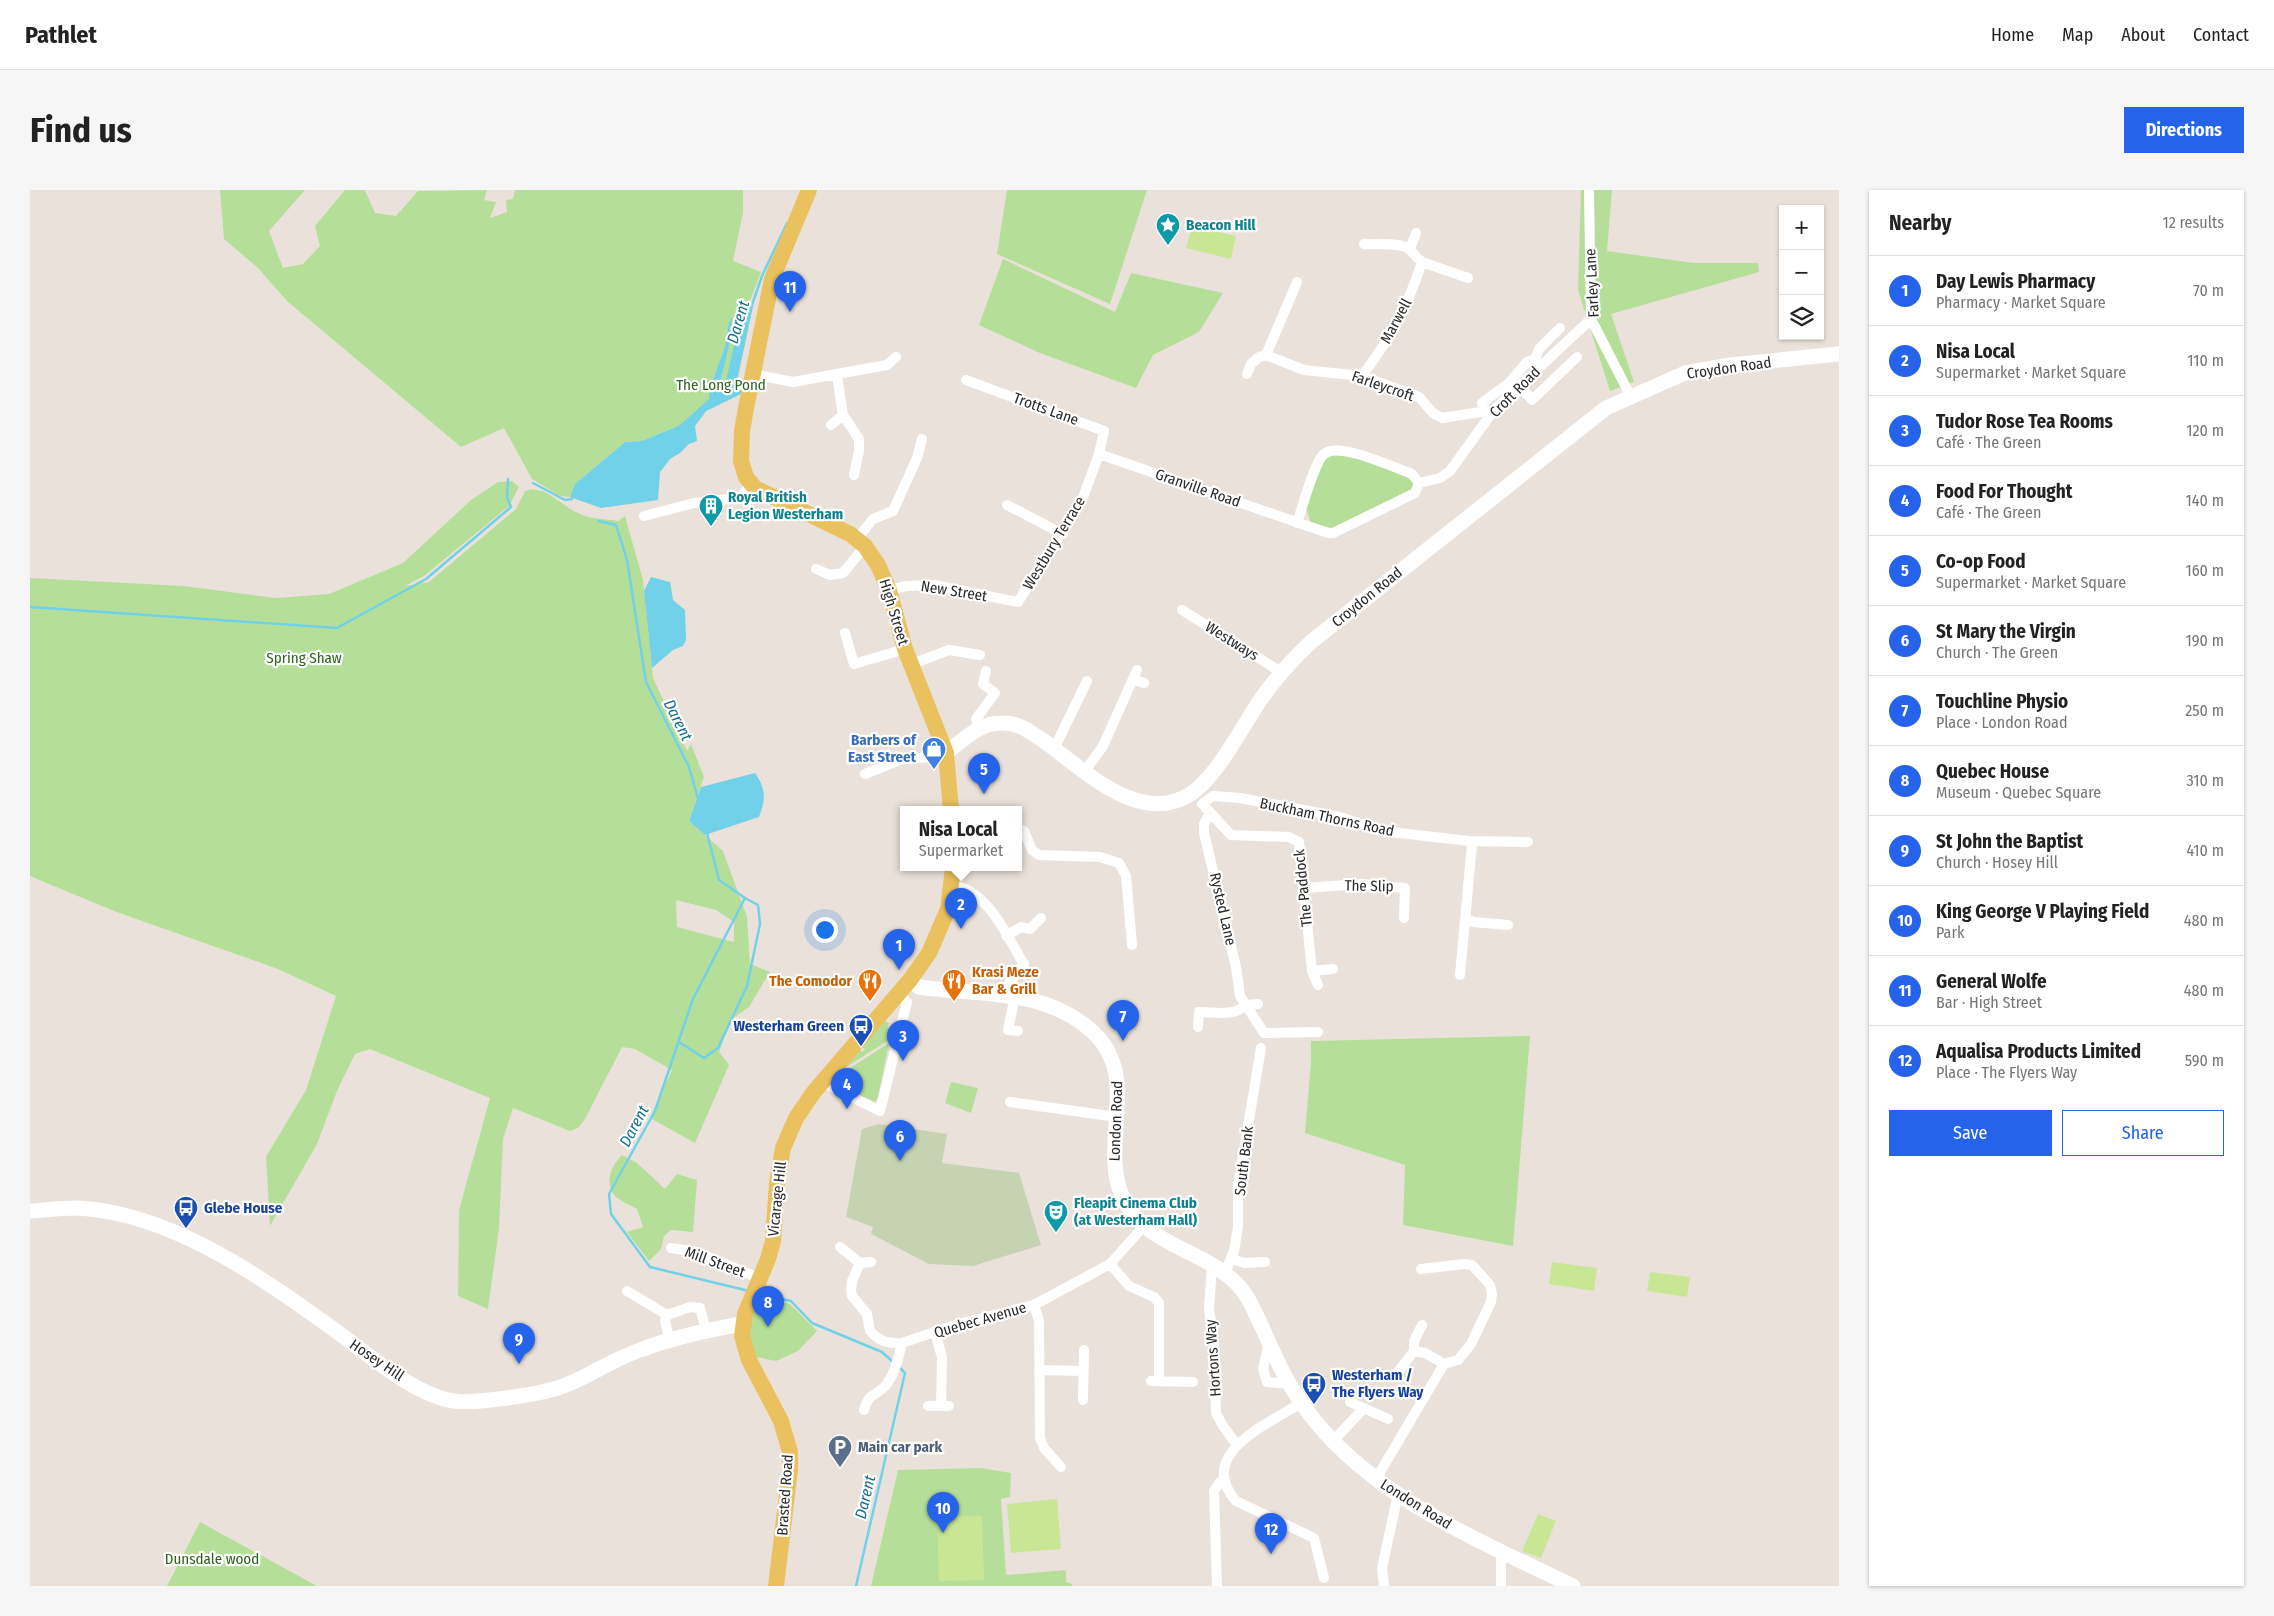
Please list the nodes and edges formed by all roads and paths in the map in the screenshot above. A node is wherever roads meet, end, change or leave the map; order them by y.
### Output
1 (809, 190) edge
2 (1589, 190) edge
3 (1416, 233) dead end
4 (1364, 244) dead end
5 (1410, 249) junction
6 (1422, 262) junction
7 (1468, 278) dead end
8 (1297, 282) dead end
9 (1592, 319) junction
10 (1560, 328) dead end
11 (1839, 354) edge
12 (1266, 356) junction
13 (896, 357) dead end
14 (1577, 357) dead end
15 (1539, 362) junction
16 (752, 374) junction
17 (1247, 374) dead end
18 (837, 376) junction
19 (1362, 376) junction
20 (966, 380) dead end
21 (1520, 386) junction
22 (1631, 396) junction
23 (1482, 403) dead end
24 (1494, 410) junction
25 (843, 415) junction
26 (831, 425) dead end
27 (922, 439) dead end
28 (1099, 454) junction
29 (854, 475) dead end
30 (1419, 483) junction
31 (752, 485) junction
32 (1007, 505) dead end
33 (644, 516) dead end
34 (1298, 523) junction
35 (1062, 534) junction
36 (861, 543) junction
37 (816, 568) dead end
38 (889, 590) junction
39 (1018, 602) joint
40 (1182, 610) dead end
41 (844, 633) dead end
42 (980, 655) dead end
43 (908, 656) junction
44 (986, 671) dead end
45 (1281, 672) junction
46 (1087, 681) dead end
47 (1144, 684) dead end
48 (980, 728) junction
49 (1054, 749) junction
50 (946, 755) junction
51 (1085, 771) junction
52 (865, 774) dead end
53 (1196, 799) junction
54 (951, 806) edge
55 (1210, 813) junction
56 (1022, 830) edge
57 (1469, 841) junction
58 (1528, 842) dead end
59 (953, 871) edge
60 (952, 885) junction
61 (1303, 888) junction
62 (1466, 914) junction
63 (1041, 918) dead end
64 (1404, 918) dead end
65 (1508, 925) dead end
66 (1006, 936) junction
67 (1132, 945) dead end
68 (1333, 969) dead end
69 (1312, 971) junction
70 (1460, 975) dead end
71 (910, 980) junction
72 (1318, 985) dead end
73 (898, 994) junction
74 (1008, 995) junction
75 (1258, 1004) dead end
76 (1246, 1005) junction
77 (1198, 1027) dead end
78 (1013, 1030) dead end
79 (1318, 1032) dead end
80 (1262, 1048) dead end
81 (822, 1082) junction
82 (1010, 1102) dead end
83 (1117, 1117) junction
84 (30, 1211) edge
85 (1143, 1226) junction
86 (840, 1247) dead end
87 (671, 1248) dead end
88 (872, 1262) dead end
89 (1265, 1262) dead end
90 (860, 1263) junction
91 (1110, 1264) junction
92 (1212, 1265) junction
93 (1228, 1266) junction
94 (1421, 1269) dead end
95 (759, 1278) junction
96 (627, 1291) dead end
97 (1034, 1305) junction
98 (667, 1315) junction
99 (742, 1324) junction
100 (1422, 1326) dead end
101 (706, 1330) junction
102 (935, 1333) junction
103 (670, 1342) junction
104 (902, 1343) junction
105 (1084, 1350) dead end
106 (1414, 1351) junction
107 (1444, 1364) junction
108 (1039, 1370) junction
109 (1083, 1371) junction
110 (1394, 1377) dead end
111 (1193, 1382) dead end
112 (1083, 1400) dead end
113 (1350, 1402) dead end
114 (1301, 1403) junction
115 (928, 1406) dead end
116 (1364, 1408) junction
117 (864, 1410) dead end
118 (1388, 1419) dead end
119 (1333, 1441) junction
120 (1237, 1445) junction
121 (1061, 1467) dead end
122 (1376, 1479) junction
123 (1224, 1480) junction
124 (1398, 1494) junction
125 (1501, 1554) junction
126 (1324, 1578) dead end
127 (776, 1586) edge
128 (1217, 1586) edge
129 (1384, 1586) edge
130 (1501, 1586) edge
131 (1573, 1586) edge

1 - 16 main road
2 - 9 street, Farley Lane
3 - 5 street
4 - 5 street
5 - 6 street
6 - 7 street
6 - 19 street, Marwell
8 - 12 street
9 - 15 street, Croft Road
9 - 22 street, Farley Lane
10 - 15 street
11 - 22 main road, Croydon Road
12 - 17 street
12 - 19 street, Farleycroft
13 - 18 street
14 - 21 street
15 - 21 street, Croft Road
15 - 23 street
16 - 18 street
16 - 31 main road
18 - 25 street
19 - 24 street, Farleycroft
20 - 28 street, Trotts Lane
21 - 24 street, Croft Road
22 - 45 main road, Croydon Road
24 - 30 street, Croft Road
25 - 26 street
25 - 29 street
27 - 36 street
28 - 34 street, Granville Road
28 - 35 street, Westbury Terrace
30 - 34 street, Granville Road
30 - 34 street
31 - 33 street
31 - 36 main road, High Street
32 - 35 street
35 - 39 street, Westbury Terrace
36 - 37 street
36 - 38 main road, High Street
38 - 39 street, New Street
38 - 43 main road, High Street
40 - 45 street, Westways
41 - 43 street
42 - 43 street
43 - 50 main road, High Street
44 - 48 street
45 - 53 main road, Croydon Road
46 - 49 street
47 - 51 street
48 - 49 main road, Croydon Road
48 - 50 main road, Croydon Road
49 - 51 main road, Croydon Road
50 - 52 street
50 - 54 main road, High Street
51 - 53 main road, Croydon Road
53 - 55 street, The Paddock
53 - 57 street, Buckham Thorns Road
55 - 61 street, The Paddock
55 - 76 street, Rysted Lane
56 - 67 street
57 - 58 street, Buckham Thorns Road
57 - 62 street
59 - 60 main road, Vicarage Hill
60 - 66 street
60 - 71 main road, Vicarage Hill
61 - 64 street, The Slip
61 - 69 street, The Paddock
62 - 65 street
62 - 70 street
63 - 66 street
66 - 74 street
68 - 69 street
69 - 72 street, The Paddock
71 - 73 main road, Vicarage Hill
71 - 74 main road, London Road
73 - 81 main road, Vicarage Hill
73 - 81 street
74 - 78 street
74 - 83 main road, London Road
75 - 76 street
76 - 77 street
76 - 79 street, Rysted Lane
80 - 93 street, South Bank
81 - 95 main road, Vicarage Hill
82 - 83 street
83 - 85 main road, London Road
84 - 103 main road, Hosey Hill
85 - 91 street, Quebec Avenue
85 - 92 main road, London Road
86 - 90 street
87 - 95 street, Mill Street
88 - 90 street
89 - 93 street
90 - 104 street, Quebec Avenue
91 - 97 street, Quebec Avenue
91 - 111 street
92 - 93 main road, London Road
92 - 120 street, Hortons Way
93 - 114 main road, London Road
94 - 107 street
95 - 99 main road, Vicarage Hill
96 - 98 street
97 - 102 street, Quebec Avenue
97 - 108 street
98 - 101 street
98 - 103 street
99 - 101 main road, Hosey Hill
99 - 127 main road, Brasted Road
100 - 106 street
101 - 103 main road, Hosey Hill
102 - 104 street, Quebec Avenue
102 - 115 street
104 - 117 street
105 - 109 street
106 - 107 street
106 - 110 street
107 - 122 street
108 - 109 street
108 - 121 street
109 - 112 street
113 - 116 street
114 - 119 main road, London Road
114 - 120 street
116 - 118 street
116 - 119 street
119 - 122 main road, London Road
120 - 123 street
122 - 124 main road, London Road
123 - 126 street
123 - 128 street
124 - 125 main road, London Road
124 - 129 street
125 - 130 street
125 - 131 main road, London Road

